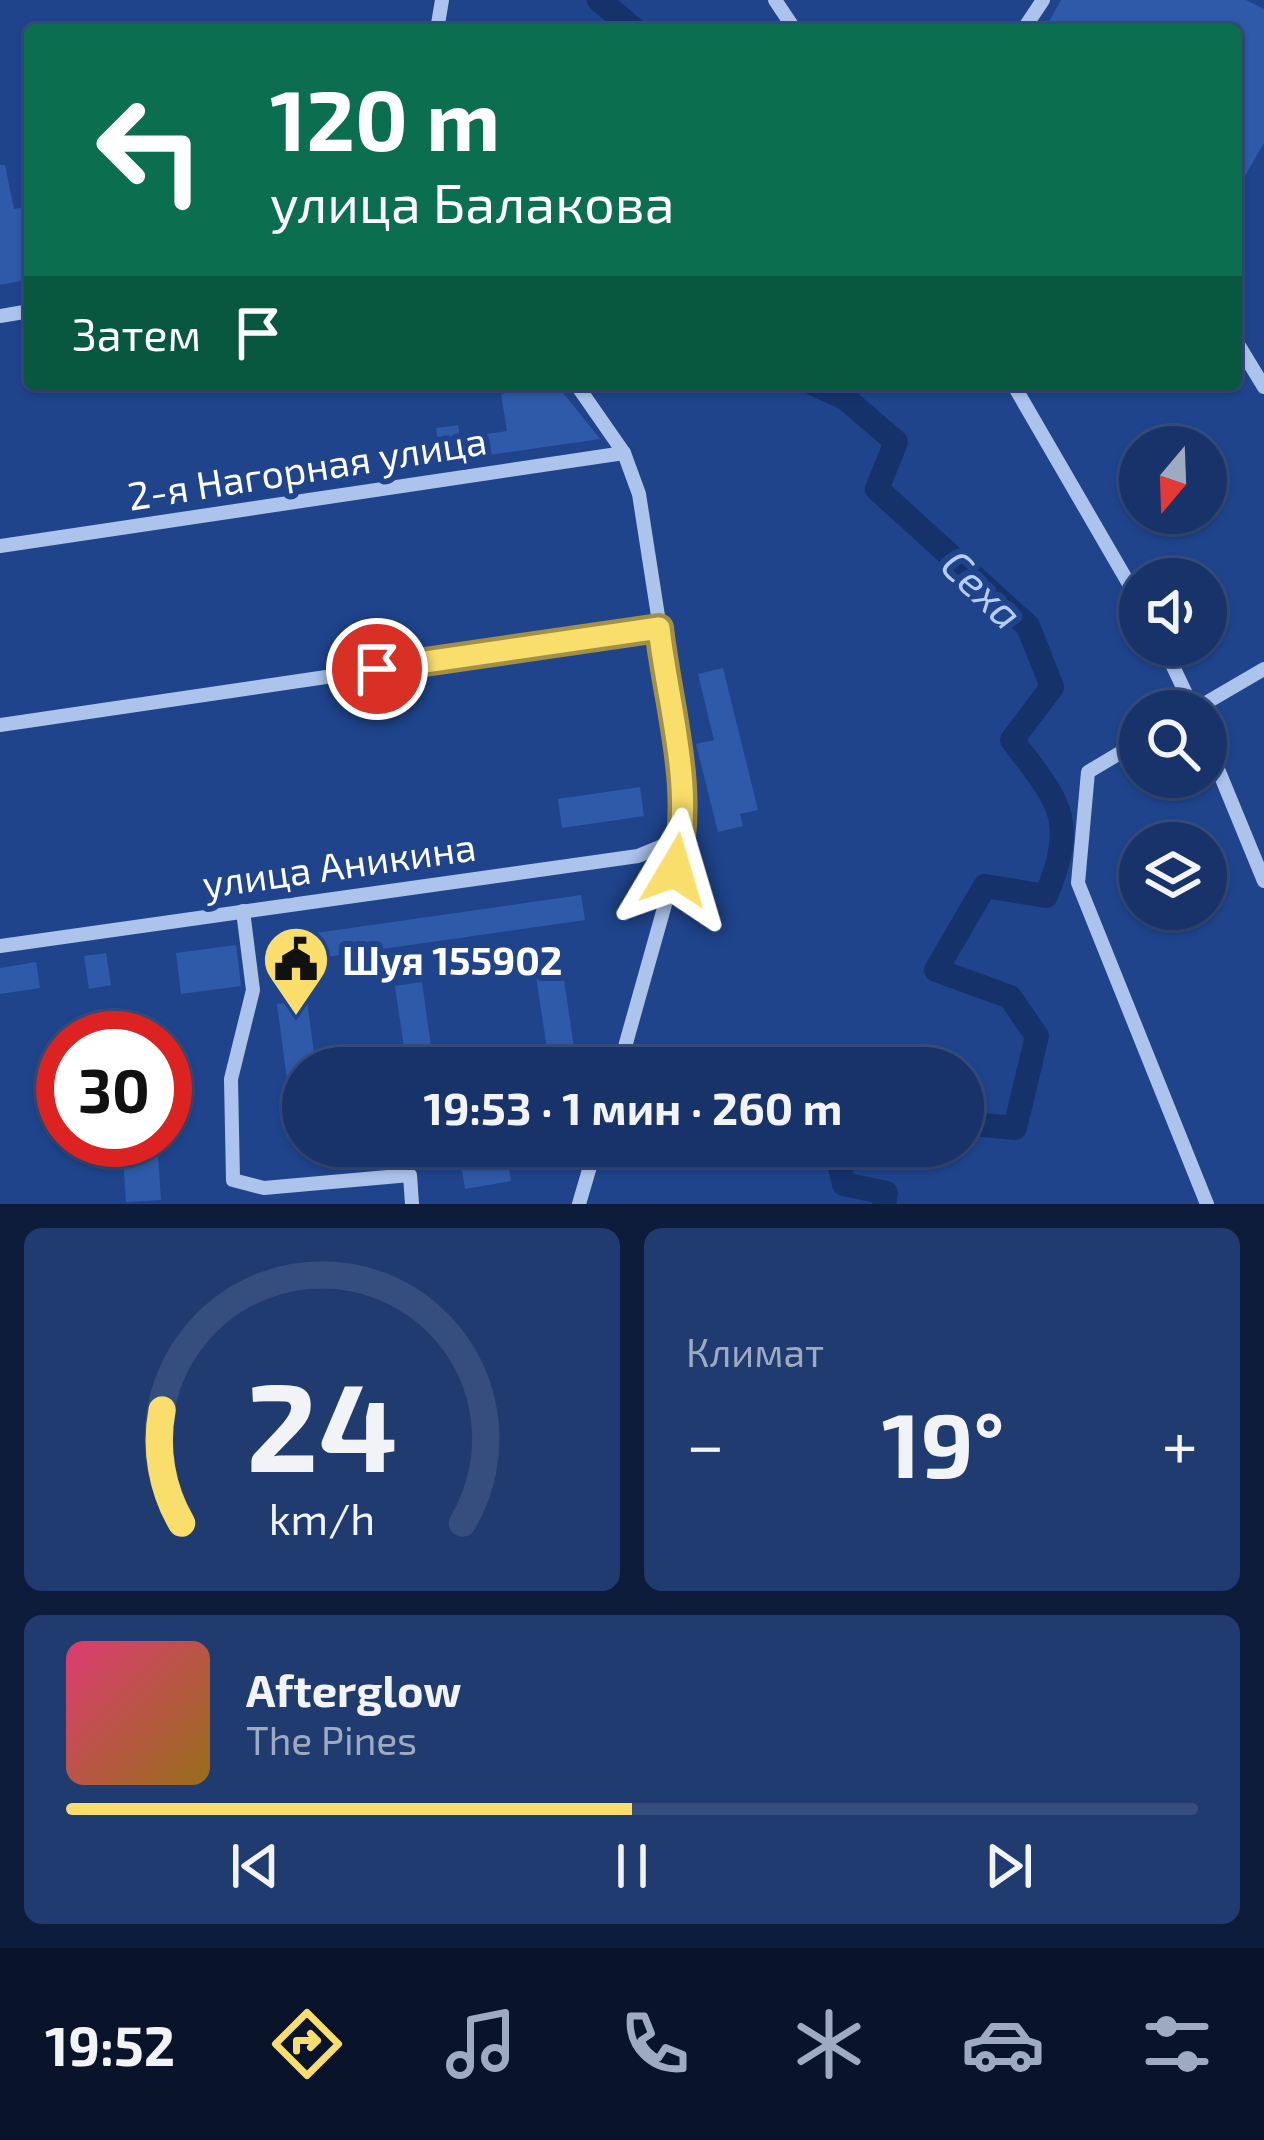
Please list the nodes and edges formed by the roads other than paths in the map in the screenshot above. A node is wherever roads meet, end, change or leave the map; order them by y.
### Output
1 (1242, 351) edge
2 (1264, 387) edge
3 (580, 390) edge
4 (1016, 390) edge
5 (624, 453) junction
6 (0, 546) edge
7 (1119, 567) edge
8 (659, 628) junction
9 (1264, 669) edge
10 (1227, 691) edge
11 (0, 724) edge
12 (1119, 754) edge
13 (1227, 791) edge
14 (684, 837) junction
15 (1264, 881) edge
16 (243, 911) junction
17 (0, 946) edge
18 (625, 1047) edge
19 (590, 1167) edge
20 (412, 1204) edge
21 (579, 1204) edge
22 (1207, 1204) edge

1 - 2 street
3 - 5 street
4 - 7 street
5 - 6 street, 2-я Нагорная улица
5 - 8 street
8 - 11 street
8 - 14 street
9 - 10 street
12 - 22 street
13 - 15 street
14 - 16 street, улица Аникина
14 - 18 street
16 - 17 street, улица Аникина
16 - 20 street
19 - 21 street

